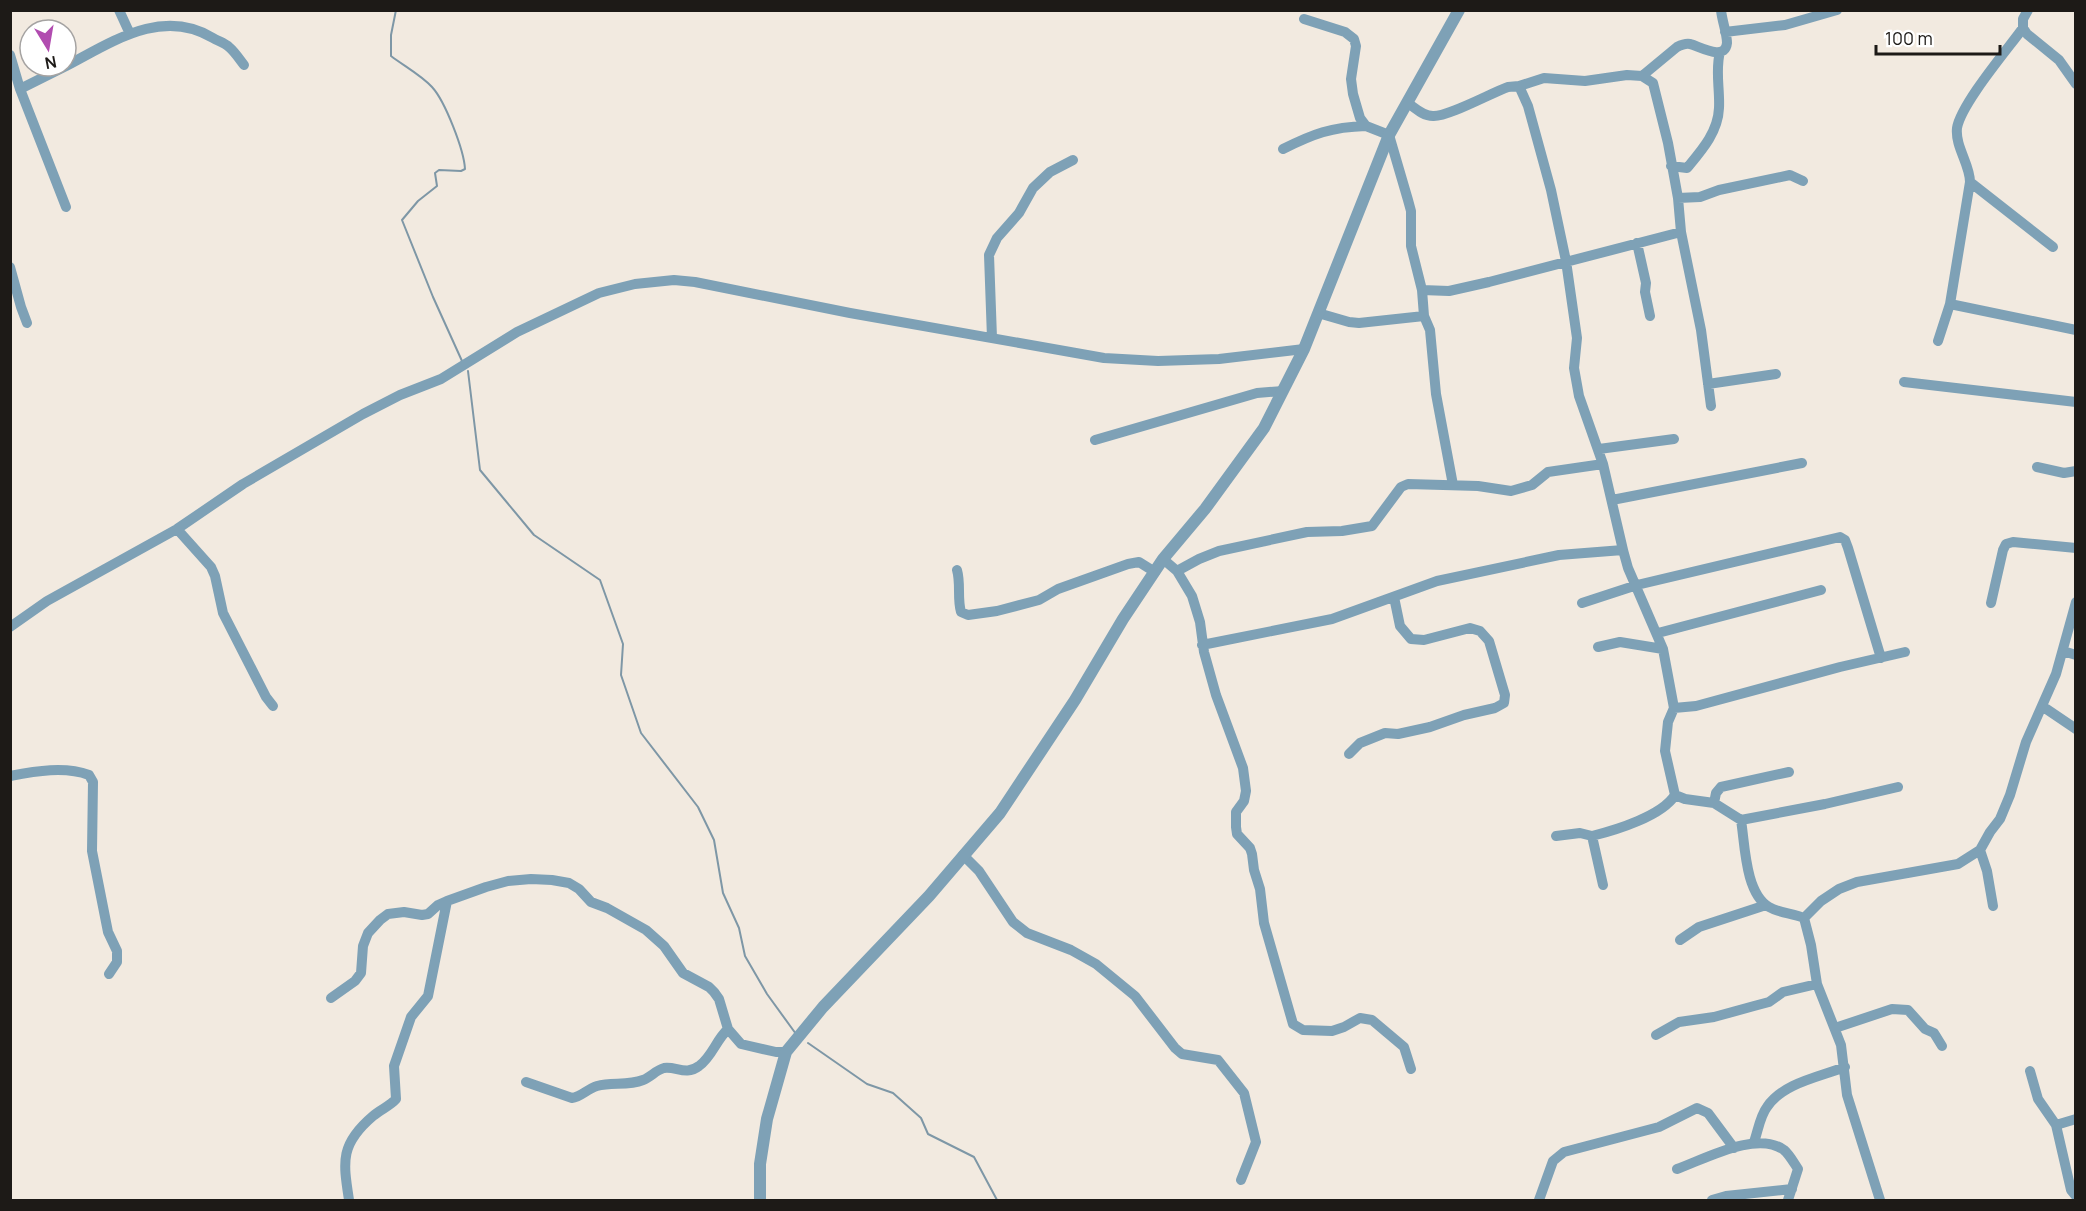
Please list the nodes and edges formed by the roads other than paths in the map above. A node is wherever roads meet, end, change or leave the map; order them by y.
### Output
1 (119, 10) edge
2 (1459, 10) edge
3 (1720, 10) edge
4 (1837, 10) edge
5 (2028, 10) edge
6 (1304, 19) dead end
7 (2023, 28) junction
8 (1725, 33) junction
9 (130, 34) junction
10 (1720, 52) junction
11 (10, 55) edge
12 (78, 60) edge
13 (244, 65) dead end
14 (1642, 76) junction
15 (42, 78) edge
16 (2076, 84) edge
17 (1519, 86) junction
18 (20, 89) junction
19 (1408, 103) junction
20 (1366, 126) junction
21 (1389, 135) junction
22 (1282, 149) dead end
23 (1073, 160) dead end
24 (1671, 166) junction
25 (1803, 181) dead end
26 (1970, 182) junction
27 (1678, 198) junction
28 (66, 207) dead end
29 (1681, 232) junction
30 (1637, 243) junction
31 (2053, 247) dead end
32 (1566, 261) junction
33 (10, 267) edge
34 (1422, 290) junction
35 (1950, 304) junction
36 (1318, 313) junction
37 (1424, 316) junction
38 (1650, 316) dead end
39 (27, 323) dead end
40 (2076, 330) edge
41 (992, 338) junction
42 (1938, 341) dead end
43 (1304, 349) junction
44 (1776, 374) dead end
45 (1904, 382) dead end
46 (1708, 384) junction
47 (1282, 391) junction
48 (2076, 402) edge
49 (1711, 406) dead end
50 (1674, 439) dead end
51 (1095, 440) dead end
52 (1599, 449) junction
53 (1802, 463) dead end
54 (1603, 464) junction
55 (2037, 467) dead end
56 (2076, 471) edge
57 (1453, 485) junction
58 (1612, 500) junction
59 (177, 529) junction
60 (2076, 548) edge
61 (1623, 550) junction
62 (1163, 559) junction
63 (957, 570) dead end
64 (1155, 572) junction
65 (1177, 572) junction
66 (1637, 585) junction
67 (1821, 590) dead end
68 (1394, 597) junction
69 (2076, 602) edge
70 (1582, 603) dead end
71 (1991, 603) dead end
72 (10, 627) edge
73 (1658, 633) junction
74 (1202, 645) junction
75 (1598, 646) dead end
76 (1663, 649) junction
77 (2062, 651) junction
78 (1905, 652) dead end
79 (2076, 655) edge
80 (1881, 658) junction
81 (273, 706) dead end
82 (2042, 706) junction
83 (1674, 708) junction
84 (2076, 729) edge
85 (1349, 754) dead end
86 (1789, 772) dead end
87 (10, 776) edge
88 (1898, 788) dead end
89 (1676, 795) junction
90 (1714, 803) junction
91 (1741, 820) junction
92 (1556, 836) dead end
93 (1592, 836) junction
94 (1980, 850) junction
95 (963, 855) junction
96 (1603, 885) dead end
97 (447, 901) junction
98 (1766, 905) junction
99 (1993, 906) dead end
100 (1804, 918) junction
101 (1680, 940) dead end
102 (109, 974) dead end
103 (1817, 984) junction
104 (331, 998) dead end
105 (1835, 1028) junction
106 (728, 1029) junction
107 (1656, 1035) dead end
108 (1942, 1046) dead end
109 (786, 1052) junction
110 (1845, 1067) junction
111 (1411, 1069) dead end
112 (2030, 1071) dead end
113 (526, 1082) dead end
114 (2076, 1119) edge
115 (2056, 1125) junction
116 (1754, 1142) junction
117 (1734, 1148) junction
118 (1677, 1169) dead end
119 (1240, 1180) dead end
120 (1792, 1189) junction
121 (2076, 1196) edge
122 (349, 1200) edge
123 (760, 1200) edge
124 (1539, 1200) edge
125 (1712, 1200) edge
126 (1788, 1200) edge
127 (1880, 1200) edge

1 - 9 street
2 - 19 street
3 - 8 street
4 - 8 street
5 - 7 street
6 - 20 street
7 - 16 street
7 - 26 street
8 - 10 street
9 - 12 street
9 - 13 street
10 - 14 street
10 - 24 street
11 - 18 street
14 - 17 street
14 - 24 street
15 - 18 street
17 - 19 street
17 - 32 street
18 - 28 street
19 - 21 street
20 - 21 street
20 - 22 street
21 - 34 street
21 - 36 street
23 - 41 street
24 - 27 street
25 - 27 street
26 - 31 street
26 - 35 street
27 - 29 street
29 - 30 street
29 - 46 street
30 - 32 street
30 - 38 street
32 - 34 street
32 - 52 street
33 - 39 street
34 - 37 street
35 - 40 street
35 - 42 street
36 - 37 street
36 - 43 street
37 - 57 street
41 - 43 street
41 - 59 street
43 - 47 street
44 - 46 street
45 - 48 street
46 - 49 street
47 - 51 street
47 - 62 street
50 - 52 street
52 - 54 street
53 - 58 street
54 - 57 street
54 - 58 street
55 - 56 street
57 - 65 street
58 - 61 street
59 - 72 street
59 - 81 street
60 - 71 street
61 - 66 street
61 - 68 street
62 - 64 street
62 - 65 street
63 - 64 street
64 - 95 street
65 - 74 street
66 - 70 street
66 - 73 street
66 - 80 street
67 - 73 street
68 - 74 street
68 - 85 street
69 - 77 street
73 - 76 street
74 - 111 street
75 - 76 street
76 - 83 street
77 - 79 street
77 - 82 street
78 - 80 street
80 - 83 street
82 - 84 street
82 - 94 street
83 - 89 street
86 - 90 street
87 - 102 street
88 - 91 street
89 - 90 street
89 - 93 street
90 - 91 street
91 - 98 street
92 - 93 street
93 - 96 street
94 - 99 street
94 - 100 street
95 - 109 street
95 - 119 street
97 - 104 street
97 - 106 street
97 - 122 street
98 - 100 street
98 - 101 street
100 - 103 street
103 - 105 street
103 - 107 street
105 - 108 street
105 - 110 street
106 - 109 street
106 - 113 street
109 - 123 street
110 - 116 street
110 - 127 street
112 - 115 street
114 - 115 street
115 - 121 street
116 - 117 street
116 - 120 street
117 - 118 street
117 - 124 street
120 - 125 street
120 - 126 street

